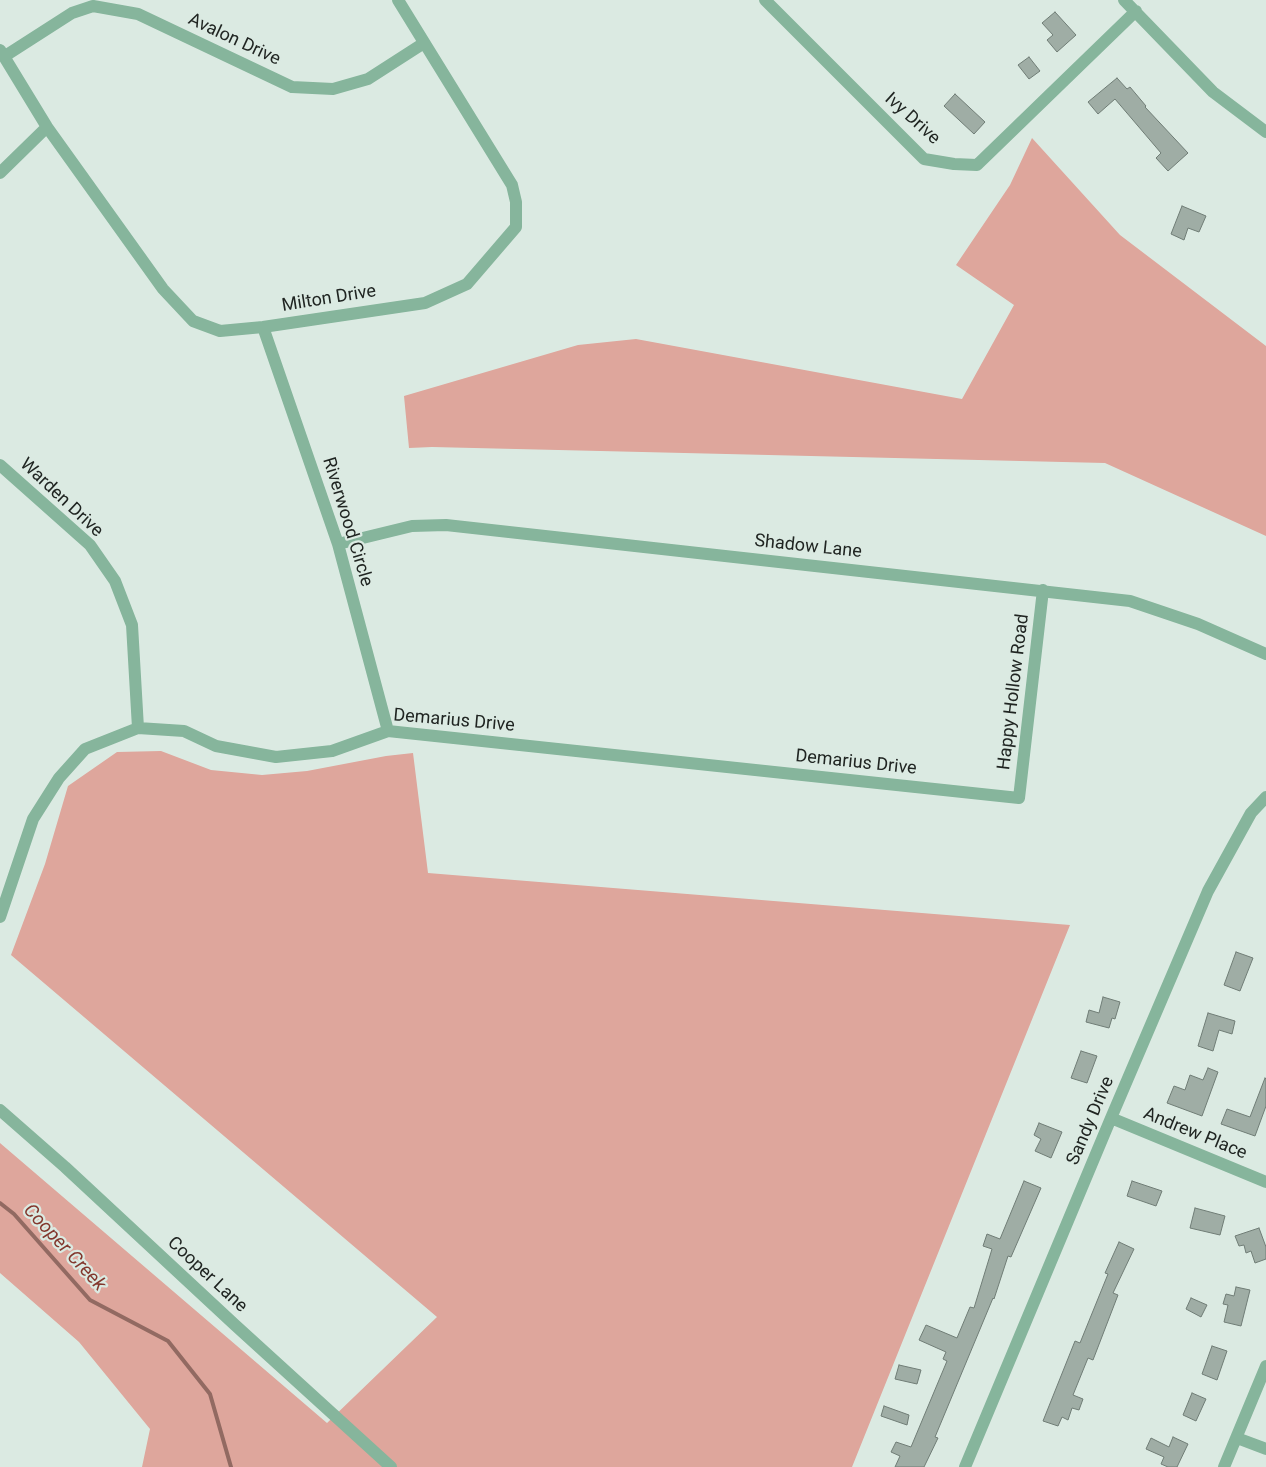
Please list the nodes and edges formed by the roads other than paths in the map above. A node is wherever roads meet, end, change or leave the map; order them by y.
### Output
1 (398, 0) edge
2 (765, 0) edge
3 (1124, 0) edge
4 (1136, 11) junction
5 (424, 43) junction
6 (2, 53) edge
7 (46, 127) junction
8 (1266, 132) edge
9 (0, 173) edge
10 (263, 327) junction
11 (0, 466) edge
12 (338, 544) junction
13 (1043, 590) junction
14 (1266, 654) edge
15 (138, 728) junction
16 (388, 731) junction
17 (1266, 797) edge
18 (1019, 798) joint
19 (0, 917) edge
20 (0, 1110) edge
21 (1111, 1118) junction
22 (1266, 1182) edge
23 (1266, 1366) edge
24 (1237, 1438) junction
25 (1266, 1449) edge
26 (391, 1467) edge
27 (965, 1467) edge
28 (1224, 1467) edge

1 - 5 street, Milton Drive
2 - 4 street, Ivy Drive
3 - 4 street
4 - 8 street
5 - 6 street, Avalon Drive
5 - 10 street, Milton Drive
6 - 7 street, Milton Drive
7 - 9 street
7 - 10 street, Milton Drive
10 - 12 street, Riverwood Circle
11 - 15 street, Warden Drive
12 - 13 street, Shadow Lane
12 - 16 street, Riverwood Circle
13 - 14 street, Shadow Lane
13 - 18 street, Happy Hollow Road
15 - 16 street, Demarius Drive
15 - 19 street, Demarius Drive
16 - 18 street, Demarius Drive
17 - 21 street, Sandy Drive
20 - 26 street, Cooper Lane
21 - 22 street, Andrew Place
21 - 27 street, Sandy Drive
23 - 24 street
24 - 25 street
24 - 28 street

